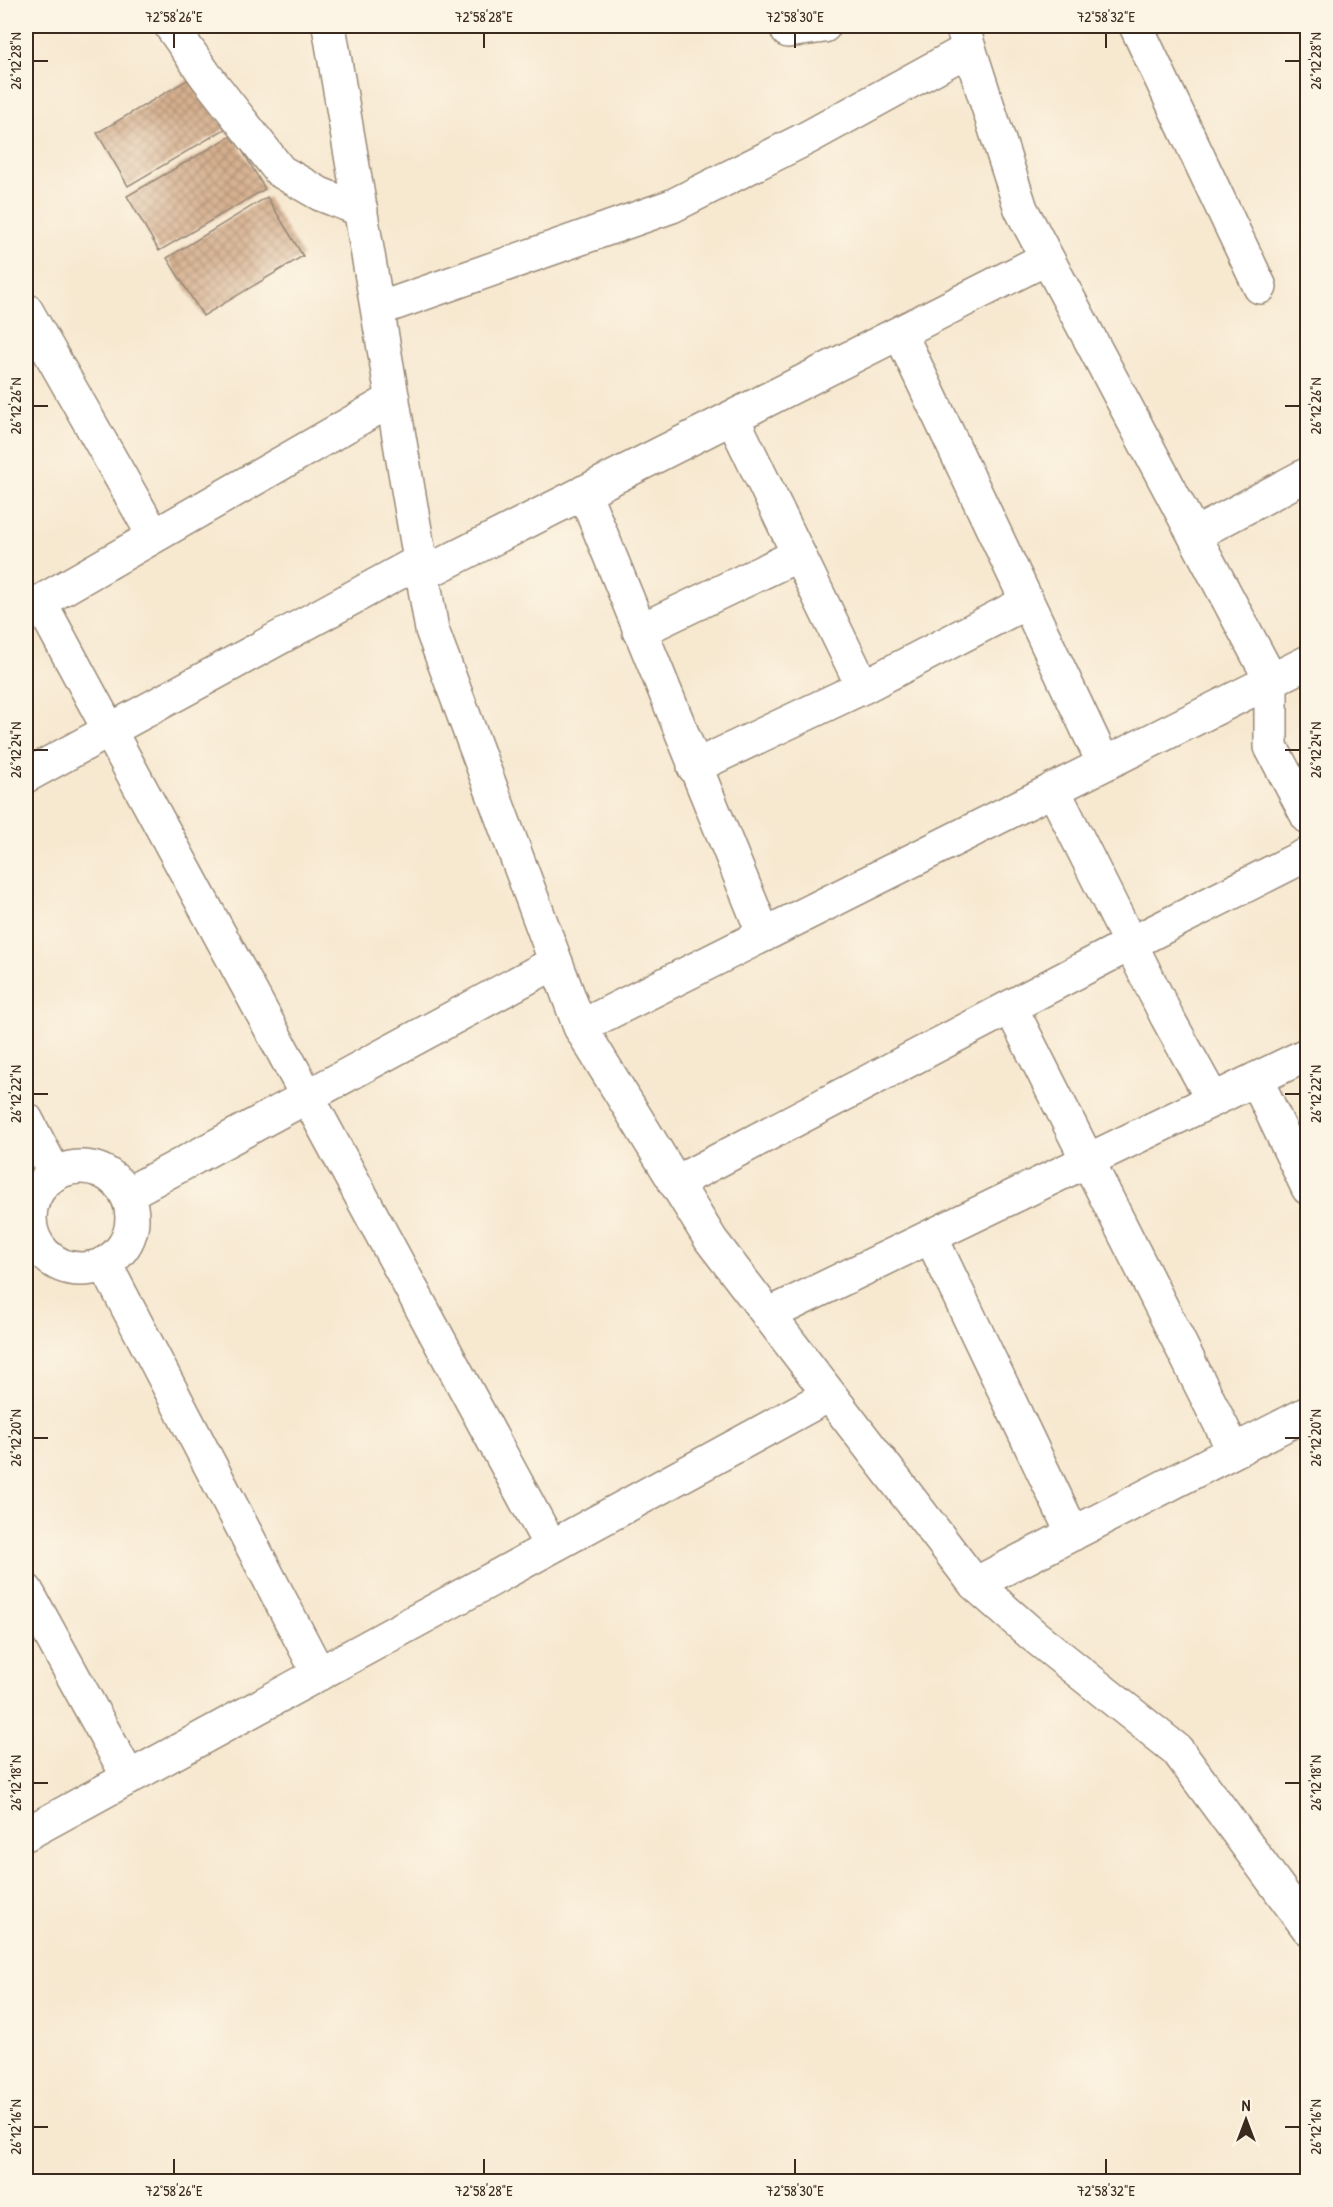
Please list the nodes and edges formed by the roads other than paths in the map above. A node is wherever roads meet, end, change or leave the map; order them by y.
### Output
1 (171, 26) edge
2 (329, 26) edge
3 (786, 26) edge
4 (824, 26) edge
5 (1136, 26) edge
6 (965, 37) edge
7 (361, 210) junction
8 (1047, 258) junction
9 (1260, 287) dead end
10 (379, 309) junction
11 (26, 310) edge
12 (900, 333) junction
13 (393, 399) junction
14 (732, 417) junction
15 (1308, 474) edge
16 (584, 492) junction
17 (1194, 535) junction
18 (154, 536) junction
19 (798, 555) junction
20 (422, 568) junction
21 (1027, 602) junction
22 (33, 606) edge
23 (639, 631) junction
24 (1308, 662) edge
25 (1271, 680) junction
26 (863, 687) junction
27 (110, 730) junction
28 (1104, 764) junction
29 (694, 767) junction
30 (26, 776) edge
31 (1053, 789) junction
32 (1308, 817) edge
33 (1308, 854) edge
34 (764, 935) junction
35 (1131, 944) junction
36 (556, 962) junction
37 (1011, 1008) junction
38 (580, 1027) junction
39 (1308, 1054) edge
40 (1256, 1079) junction
41 (307, 1096) junction
42 (1213, 1100) junction
43 (26, 1119) edge
44 (1088, 1161) junction
45 (55, 1174) junction
46 (675, 1183) junction
47 (1308, 1188) edge
48 (127, 1194) junction
49 (931, 1237) junction
50 (31, 1245) edge
51 (105, 1264) junction
52 (768, 1316) junction
53 (829, 1395) junction
54 (1308, 1413) edge
55 (1234, 1451) junction
56 (1073, 1534) junction
57 (551, 1547) junction
58 (975, 1584) junction
59 (26, 1590) edge
60 (319, 1674) junction
61 (129, 1778) junction
62 (26, 1834) edge
63 (1308, 1928) edge

1 - 7 street
2 - 7 street
3 - 4 street
5 - 9 street
6 - 8 street
6 - 10 street
7 - 10 street
8 - 12 street
8 - 17 street
10 - 13 street
11 - 18 street
12 - 14 street
12 - 21 street
13 - 18 street
13 - 20 street
14 - 16 street
14 - 19 street
15 - 17 street
16 - 20 street
16 - 23 street
17 - 25 street
18 - 22 street
19 - 23 street
19 - 26 street
20 - 27 street
20 - 36 street
21 - 26 street
21 - 28 street
22 - 27 street
23 - 29 street
24 - 25 street
25 - 28 street
25 - 32 street
26 - 29 street
27 - 30 street
27 - 41 street
28 - 31 street
29 - 34 street
31 - 34 street
31 - 35 street
33 - 35 street
34 - 38 street
35 - 37 street
35 - 42 street
36 - 38 street
36 - 41 street
37 - 44 street
37 - 46 street
38 - 46 street
39 - 40 street
40 - 42 street
40 - 47 street
41 - 48 street
41 - 57 street
42 - 44 street
43 - 45 street
44 - 49 street
44 - 55 street
45 - 48 street
45 - 50 street
46 - 52 street
48 - 51 street
49 - 52 street
49 - 56 street
50 - 51 street
51 - 60 street
52 - 53 street
53 - 57 street
53 - 58 street
54 - 55 street
55 - 56 street
56 - 58 street
57 - 60 street
58 - 63 street
59 - 61 street
60 - 61 street
61 - 62 street

